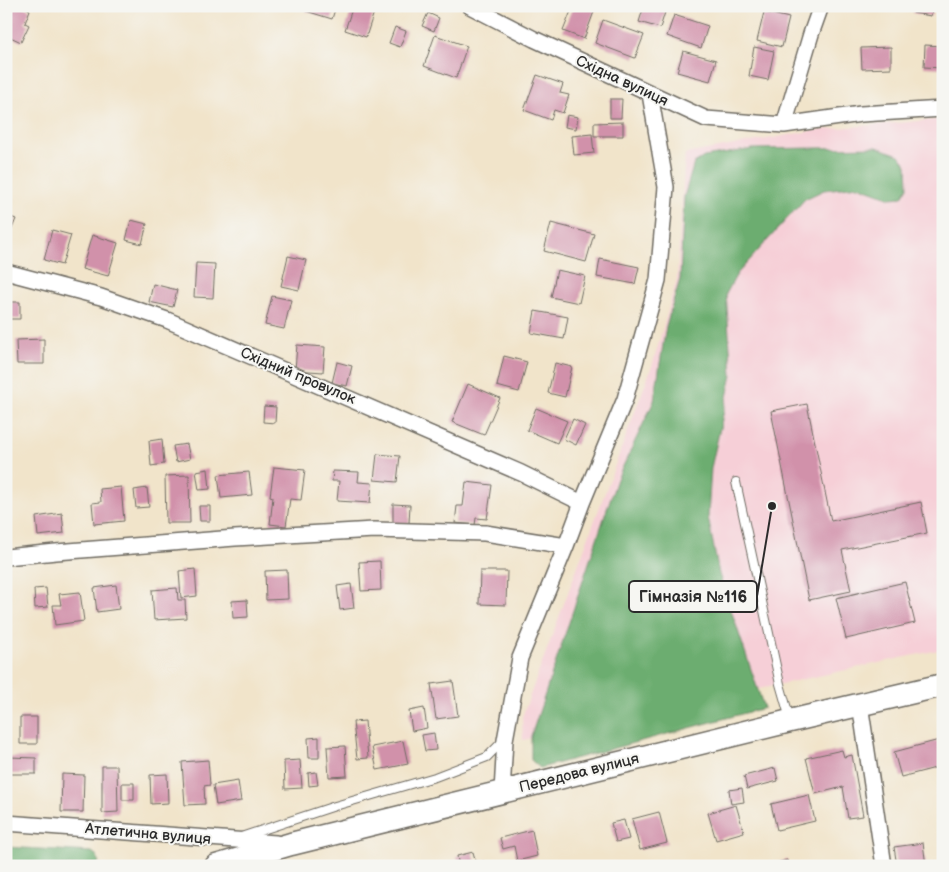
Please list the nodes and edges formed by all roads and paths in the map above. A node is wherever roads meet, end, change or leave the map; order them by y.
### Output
1 (470, 6) edge
2 (821, 6) edge
3 (650, 94) junction
4 (943, 109) edge
5 (784, 125) junction
6 (6, 272) edge
7 (736, 482) dead end
8 (582, 503) junction
9 (566, 546) junction
10 (6, 557) edge
11 (943, 685) edge
12 (860, 704) junction
13 (790, 721) junction
14 (505, 740) junction
15 (502, 792) junction
16 (6, 823) edge
17 (230, 840) junction
18 (291, 844) junction
19 (216, 866) edge
20 (884, 866) edge

1 - 3 street, Східна вулиця
2 - 5 street
3 - 5 street, Східна вулиця
3 - 8 street
4 - 5 street, Східна вулиця
6 - 8 street, Східний провулок
7 - 13 lane
8 - 9 street
9 - 10 street
9 - 14 street
11 - 12 street, Передова вулиця
12 - 13 street, Передова вулиця
12 - 20 street
13 - 15 street, Передова вулиця
14 - 15 street
14 - 17 lane
15 - 18 street, Передова вулиця
16 - 17 street, Атлетична вулиця
17 - 18 street, Атлетична вулиця
18 - 19 street, Передова вулиця

